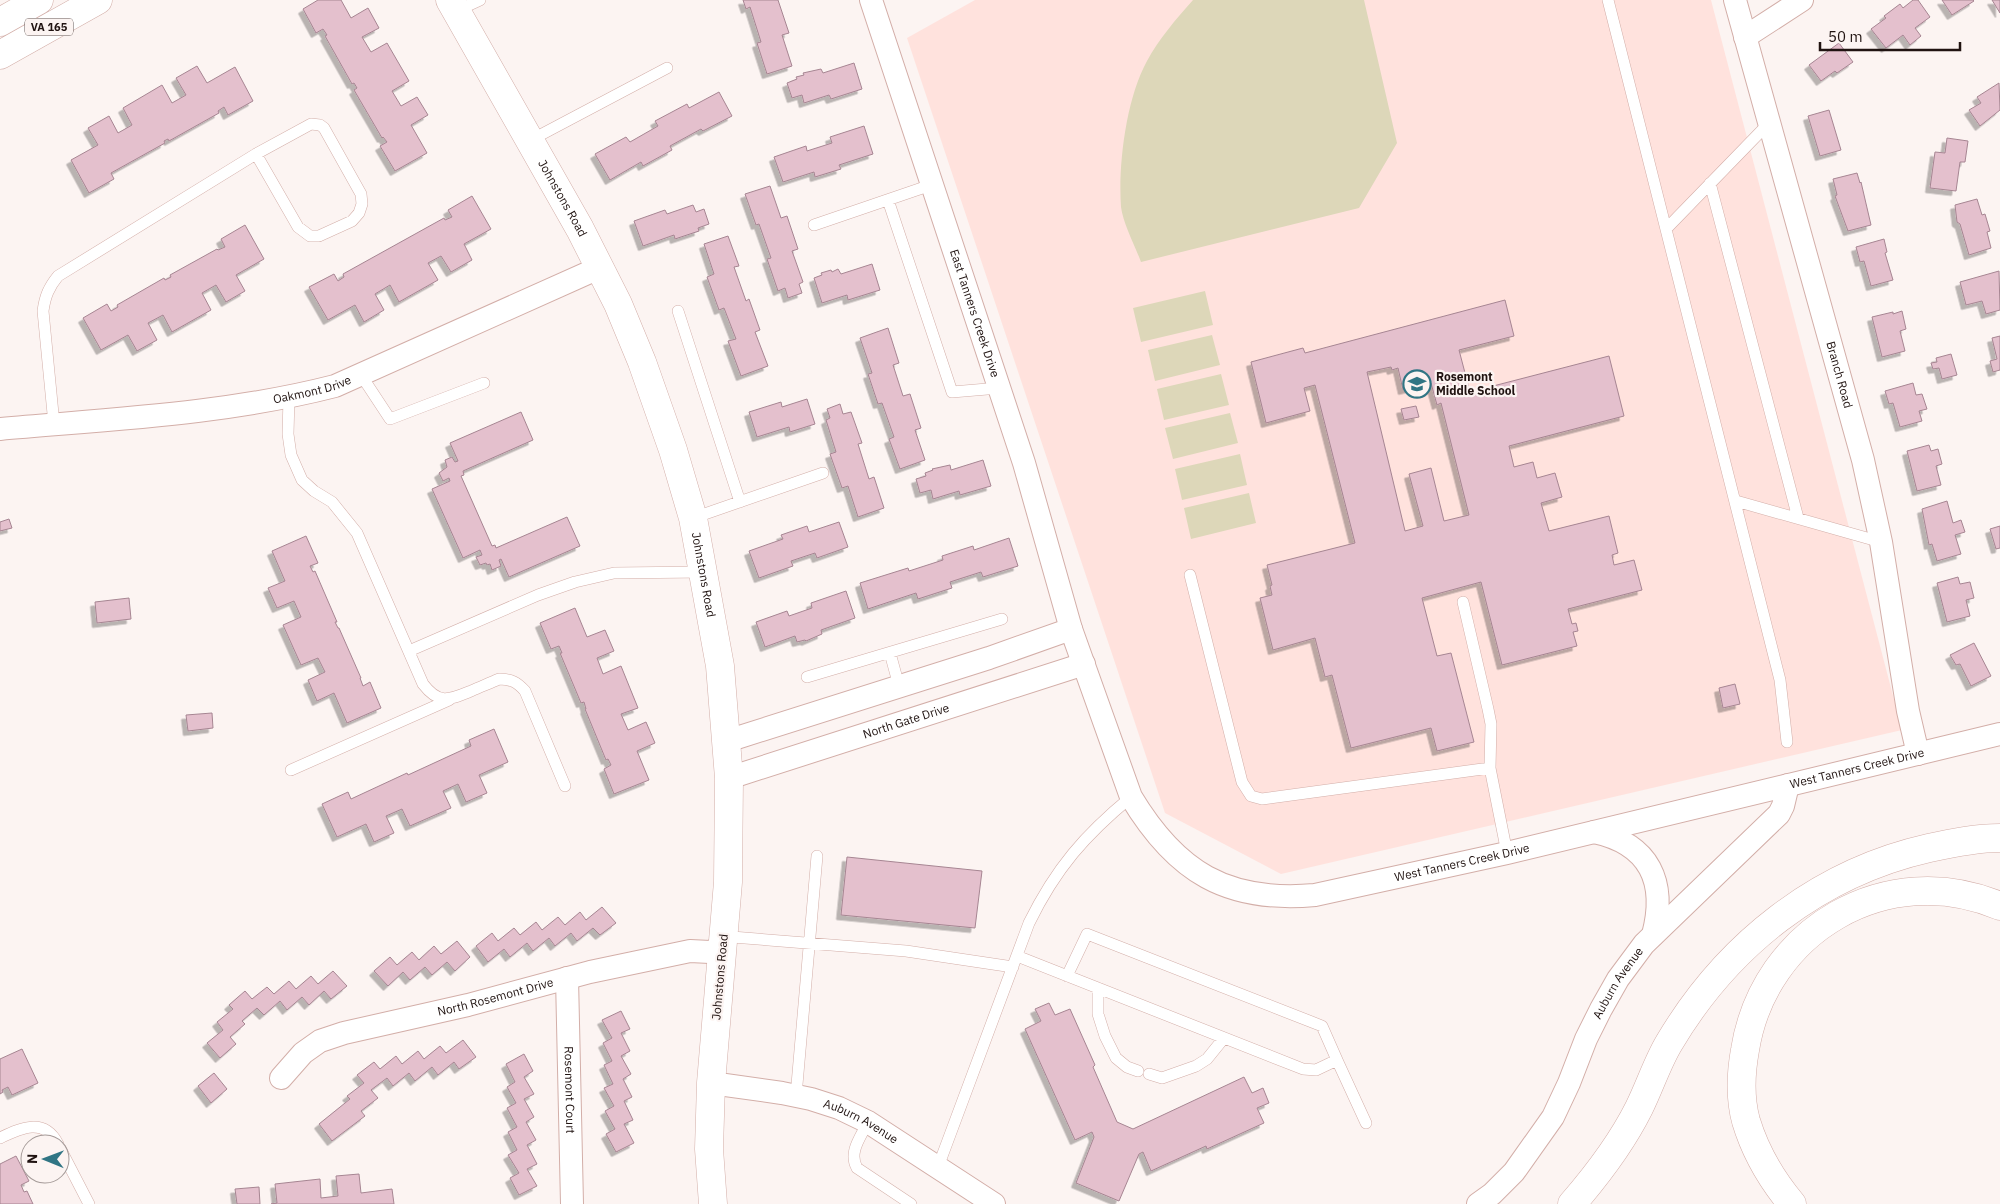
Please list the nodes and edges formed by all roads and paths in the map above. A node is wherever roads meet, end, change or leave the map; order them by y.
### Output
1 (39, 0) edge
2 (871, 0) edge
3 (1608, 0) edge
4 (1735, 0) edge
5 (1802, 0) edge
6 (81, 4) edge
7 (462, 4) edge
8 (0, 22) edge
9 (1745, 37) junction
10 (0, 55) edge
11 (667, 68) dead end
12 (1769, 123) junction
13 (529, 141) junction
14 (256, 154) junction
15 (1710, 183) junction
16 (931, 185) junction
17 (888, 200) junction
18 (814, 225) dead end
19 (1667, 228) junction
20 (601, 267) junction
21 (678, 311) dead end
22 (361, 375) junction
23 (484, 383) dead end
24 (999, 388) junction
25 (289, 398) junction
26 (54, 424) junction
27 (0, 429) edge
28 (823, 473) dead end
29 (1736, 500) junction
30 (740, 502) junction
31 (692, 518) junction
32 (1798, 518) junction
33 (1881, 542) junction
34 (704, 572) junction
35 (1190, 575) dead end
36 (1463, 602) dead end
37 (1002, 619) dead end
38 (1071, 629) junction
39 (409, 651) junction
40 (890, 653) junction
41 (1084, 664) junction
42 (806, 677) dead end
43 (899, 686) junction
44 (450, 700) junction
45 (2000, 734) edge
46 (727, 741) junction
47 (1787, 742) dead end
48 (1918, 754) junction
49 (1490, 768) junction
50 (291, 770) dead end
51 (729, 778) junction
52 (1788, 785) junction
53 (565, 786) dead end
54 (1131, 797) junction
55 (1593, 832) junction
56 (2000, 838) edge
57 (1507, 853) junction
58 (817, 856) dead end
59 (2000, 906) edge
60 (1653, 935) junction
61 (810, 943) junction
62 (723, 947) junction
63 (1015, 961) junction
64 (1067, 976) junction
65 (567, 978) junction
66 (1098, 988) junction
67 (1224, 1038) junction
68 (1337, 1060) junction
69 (281, 1078) dead end
70 (711, 1083) junction
71 (796, 1096) junction
72 (868, 1122) junction
73 (1366, 1123) dead end
74 (51, 1134) edge
75 (0, 1138) edge
76 (70, 1167) edge
77 (938, 1167) junction
78 (89, 1204) edge
79 (572, 1204) edge
80 (713, 1204) edge
81 (911, 1204) edge
82 (994, 1204) edge
83 (1478, 1204) edge
84 (1572, 1204) edge
85 (1792, 1204) edge

1 - 8 main road, VA 165
2 - 16 street, East Tanners Creek Drive
3 - 19 lane
4 - 9 street, Branch Road
5 - 9 street
6 - 10 main road, VA 165
7 - 13 main road, Johnstons Road
9 - 12 street, Branch Road
11 - 13 lane
12 - 15 lane
12 - 33 street, Branch Road
13 - 20 main road, Johnstons Road
14 - 14 lane
14 - 26 lane
15 - 19 lane
15 - 32 lane
16 - 17 lane
16 - 24 street, East Tanners Creek Drive
17 - 18 lane
17 - 24 lane
19 - 29 lane
20 - 22 street, Oakmont Drive
20 - 31 main road, Johnstons Road
21 - 30 lane
22 - 23 lane
22 - 25 street, Oakmont Drive
24 - 38 street, East Tanners Creek Drive
25 - 26 street, Oakmont Drive
25 - 39 lane
26 - 27 street, Oakmont Drive
28 - 30 lane
29 - 32 lane
29 - 47 lane
30 - 31 lane
31 - 34 main road, Johnstons Road
32 - 33 lane
33 - 48 street, Branch Road
34 - 39 lane
34 - 46 main road, Johnstons Road
35 - 49 lane
36 - 49 lane
37 - 40 lane
38 - 41 street, West Tanners Creek Drive
38 - 43 street
39 - 44 lane
40 - 42 lane
40 - 43 lane
41 - 51 street, North Gate Drive
41 - 54 street, West Tanners Creek Drive
43 - 46 street
44 - 50 lane
44 - 53 lane
45 - 48 street, West Tanners Creek Drive
46 - 51 main road, Johnstons Road
48 - 52 street, West Tanners Creek Drive
49 - 57 lane
51 - 62 main road, Johnstons Road
52 - 55 street, West Tanners Creek Drive
52 - 60 street, Auburn Avenue
54 - 57 street, West Tanners Creek Drive
54 - 63 lane
55 - 57 street, West Tanners Creek Drive
55 - 60 street
56 - 84 main road
58 - 61 lane
59 - 85 main road
60 - 83 street, Auburn Avenue
61 - 62 lane
61 - 63 lane
61 - 71 lane
62 - 65 street, North Rosemont Drive
62 - 70 main road, Johnstons Road
63 - 64 lane
63 - 77 lane
64 - 66 lane
64 - 68 lane
65 - 69 street, North Rosemont Drive
65 - 79 street, Rosemont Court
66 - 67 lane
66 - 67 lane
67 - 68 lane
68 - 73 lane
70 - 71 street, Auburn Avenue
70 - 80 main road, Johnstons Road
71 - 72 street, Auburn Avenue
72 - 77 street, Auburn Avenue
72 - 81 lane
74 - 75 lane
76 - 78 lane
77 - 82 street, Auburn Avenue

